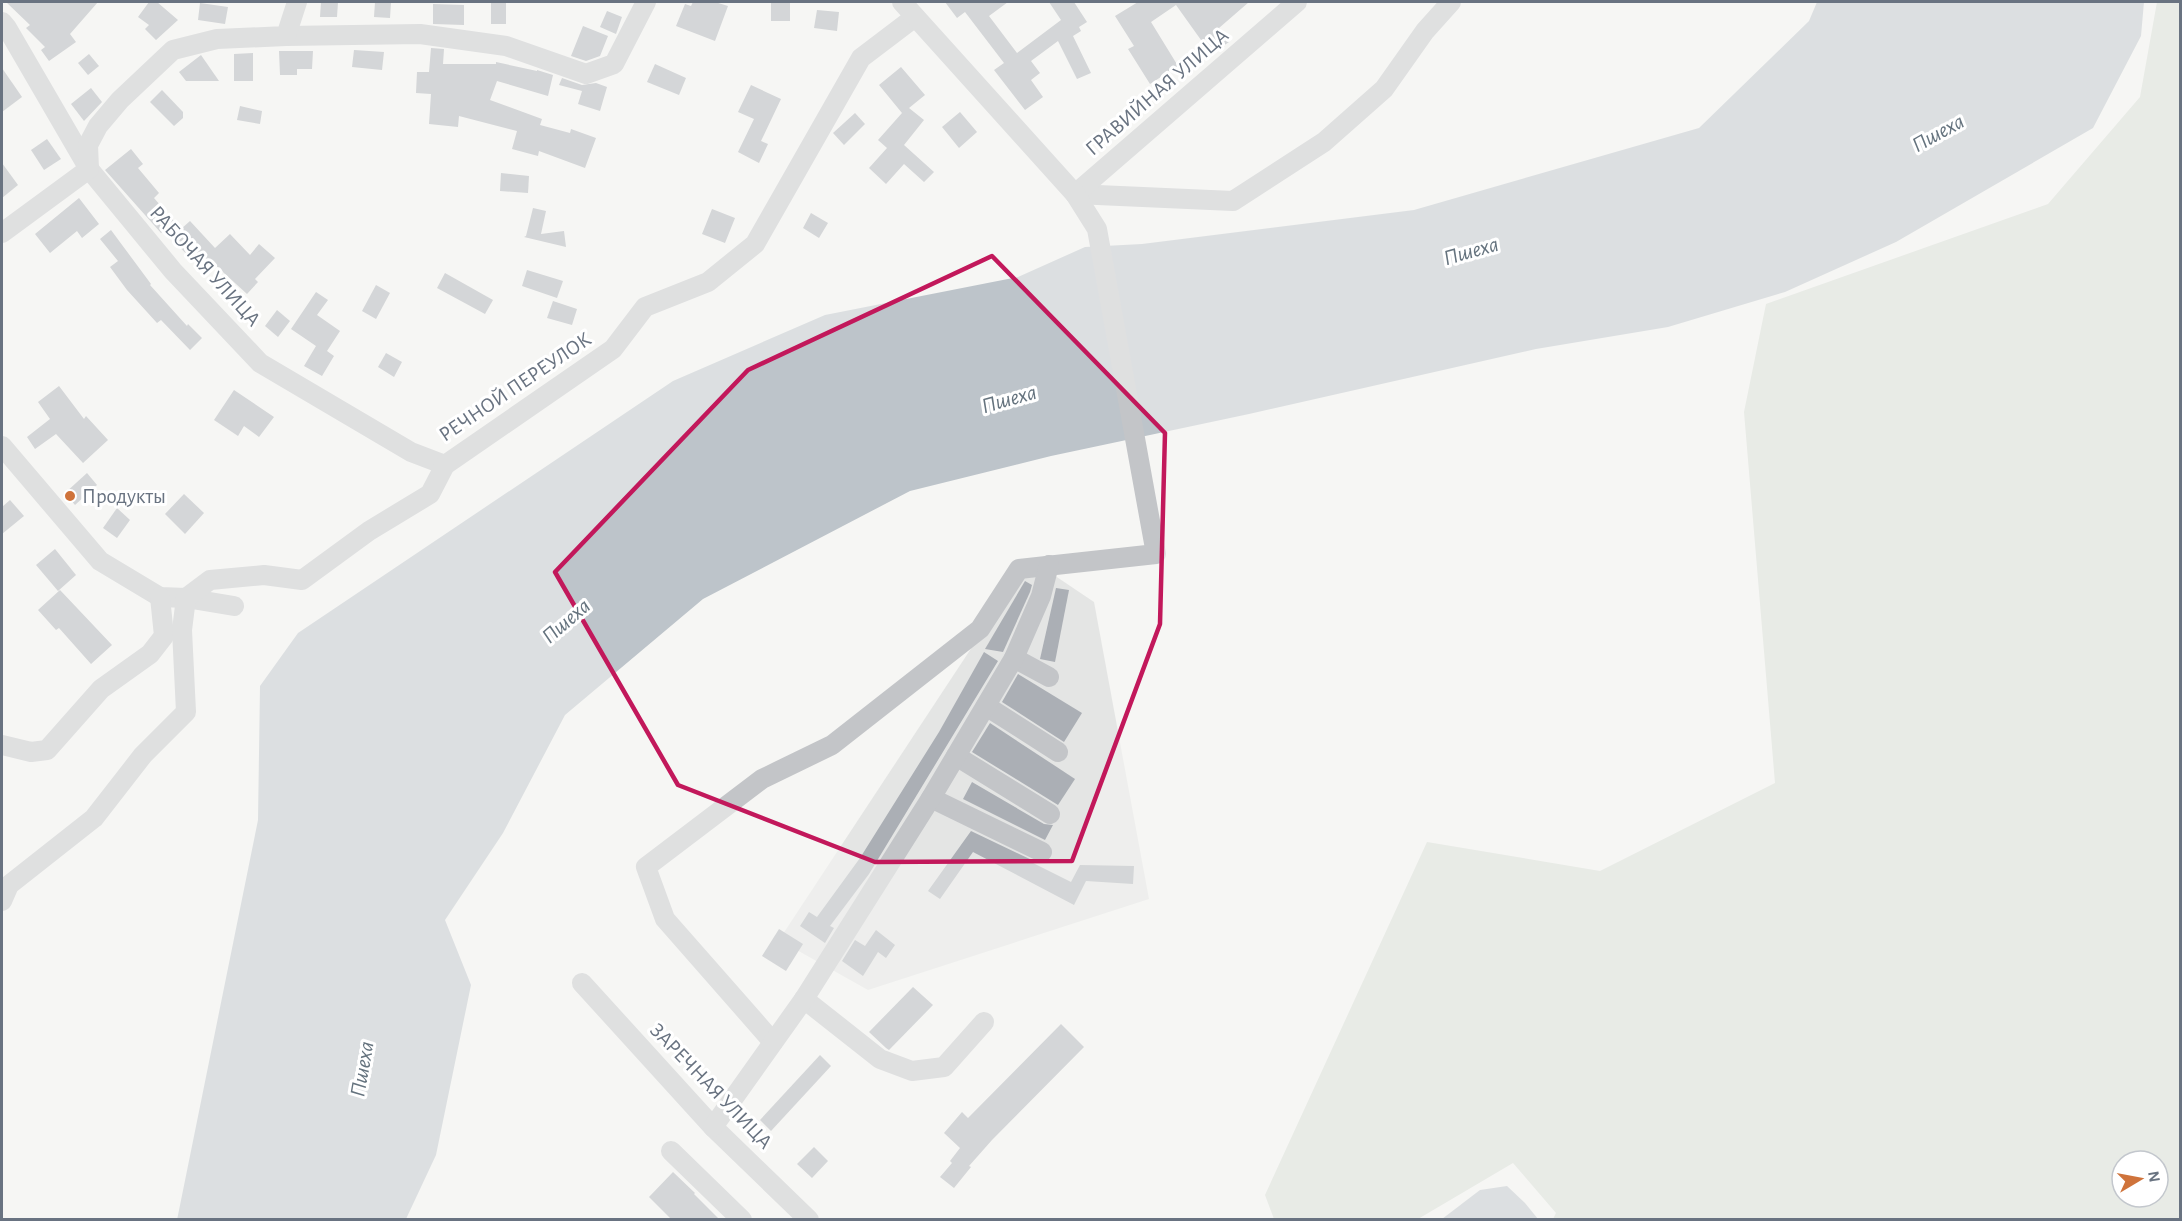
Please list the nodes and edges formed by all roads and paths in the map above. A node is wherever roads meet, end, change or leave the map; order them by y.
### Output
1 (297, 2) edge
2 (645, 2) edge
3 (902, 2) edge
4 (1297, 2) edge
5 (1451, 2) edge
6 (915, 17) junction
7 (2, 22) edge
8 (286, 36) junction
9 (89, 169) junction
10 (1075, 194) junction
11 (2, 233) edge
12 (2, 446) edge
13 (445, 465) junction
14 (1049, 565) junction
15 (160, 597) junction
16 (186, 598) junction
17 (234, 606) dead end
18 (1014, 658) junction
19 (1049, 677) dead end
20 (986, 706) junction
21 (2, 745) edge
22 (1058, 752) dead end
23 (956, 756) junction
24 (931, 798) junction
25 (1050, 813) dead end
26 (1042, 852) dead end
27 (2, 901) edge
28 (582, 983) dead end
29 (804, 999) junction
30 (984, 1022) dead end
31 (773, 1042) junction
32 (713, 1127) junction
33 (671, 1151) dead end
34 (742, 1220) edge
35 (809, 1220) edge

1 - 8 street
2 - 8 street
3 - 6 street
4 - 10 street, ГРАВИЙНАЯ УЛИЦА
5 - 10 street
6 - 10 street
6 - 13 street, РЕЧНОЙ ПЕРЕУЛОК
7 - 9 street, РАБОЧАЯ УЛИЦА
8 - 9 street
9 - 11 street
9 - 13 street, РАБОЧАЯ УЛИЦА
10 - 14 street
12 - 15 street
13 - 16 street
14 - 18 street
14 - 31 street
15 - 16 street
15 - 21 street
16 - 17 street
16 - 27 street
18 - 19 street
18 - 20 street
20 - 22 street
20 - 23 street
23 - 24 street
23 - 25 street
24 - 26 street
24 - 29 street
28 - 32 street, ЗАРЕЧНАЯ УЛИЦА
29 - 30 street
29 - 31 street
31 - 32 street
32 - 35 street, ЗАРЕЧНАЯ УЛИЦА
33 - 34 street

